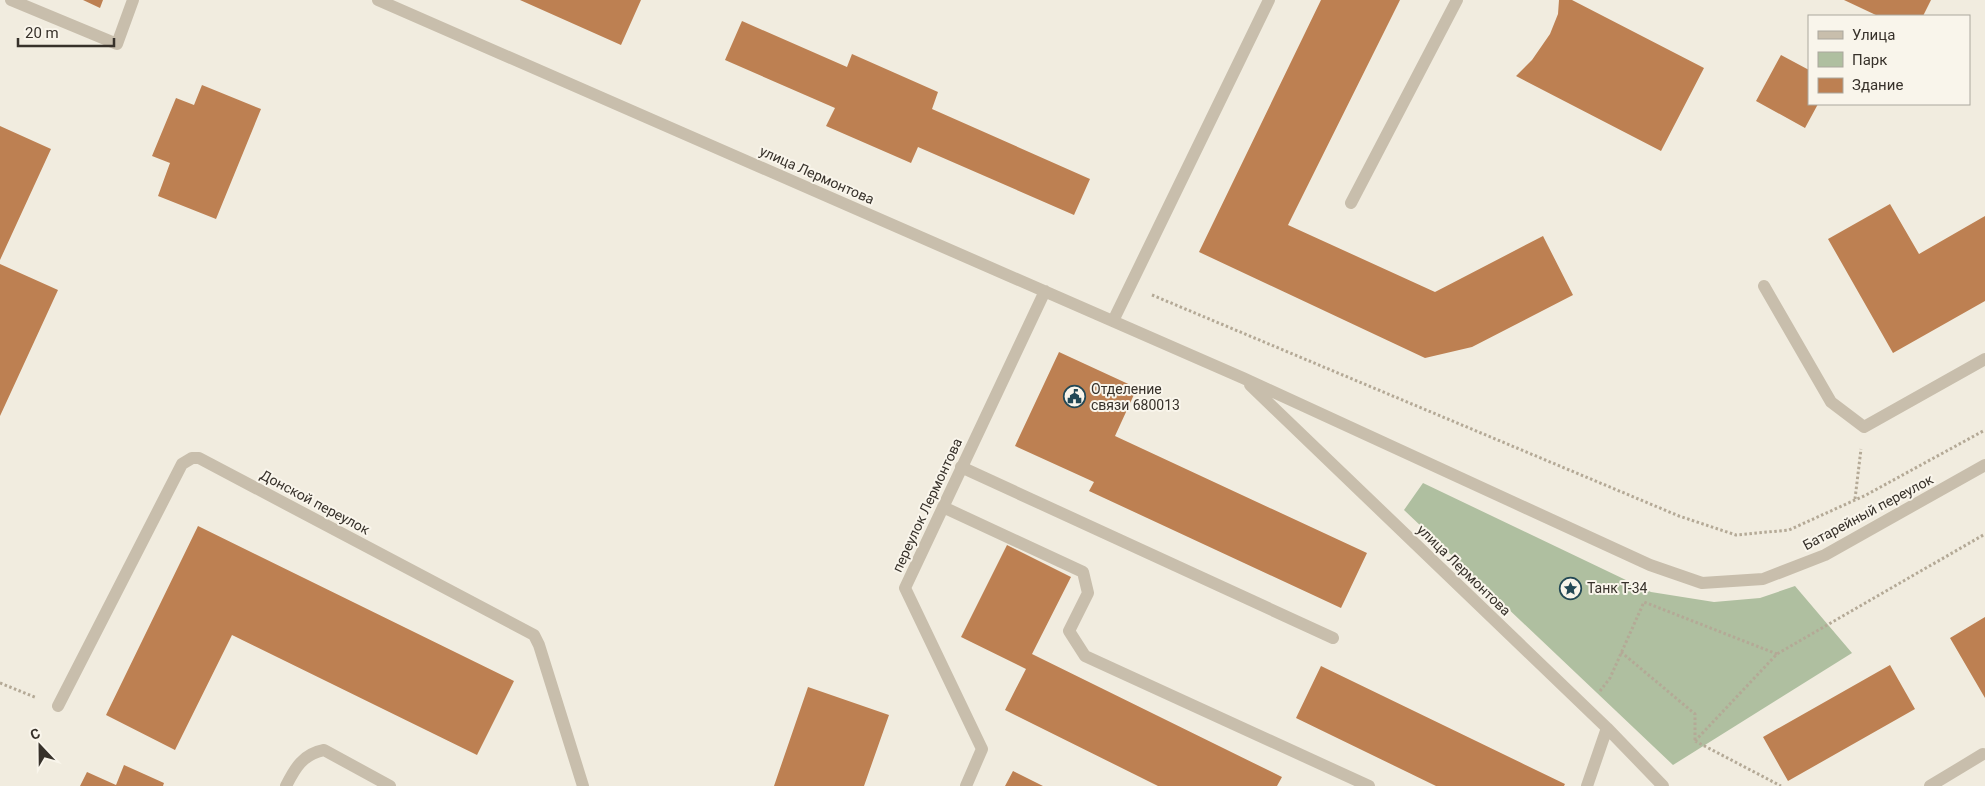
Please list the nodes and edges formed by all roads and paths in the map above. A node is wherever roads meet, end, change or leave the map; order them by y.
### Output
1 (11, 0) edge
2 (133, 0) edge
3 (378, 0) edge
4 (1269, 0) edge
5 (1457, 0) edge
6 (1351, 203) dead end
7 (1130, 286) junction
8 (1764, 286) dead end
9 (1045, 291) junction
10 (1113, 321) junction
11 (1985, 359) edge
12 (1243, 378) junction
13 (1864, 427) junction
14 (1985, 430) edge
15 (1985, 465) edge
16 (962, 467) junction
17 (1854, 500) junction
18 (943, 507) junction
19 (1985, 534) edge
20 (1702, 583) joint
21 (1333, 638) dead end
22 (1621, 652) junction
23 (1778, 654) junction
24 (0, 683) edge
25 (58, 706) joint
26 (1587, 709) junction
27 (1607, 728) junction
28 (1695, 741) junction
29 (1983, 754) dead end
30 (286, 786) edge
31 (390, 786) edge
32 (583, 786) edge
33 (966, 786) edge
34 (1369, 786) edge
35 (1587, 786) edge
36 (1663, 786) edge
37 (1782, 786) edge
38 (1930, 786) edge

1 - 2 street
3 - 9 street, улица Лермонтова
4 - 7 street
5 - 6 street
7 - 10 street
7 - 17 path
8 - 13 street
9 - 10 street, улица Лермонтова
9 - 16 street, переулок Лермонтова
10 - 12 street, улица Лермонтова
11 - 13 street
12 - 20 street, улица Лермонтова
12 - 26 street, улица Лермонтова
13 - 17 path
14 - 17 path
15 - 20 street, Батарейный переулок
16 - 18 street, переулок Лермонтова
16 - 21 street
18 - 33 street, переулок Лермонтова
18 - 34 street
19 - 23 path
22 - 23 path
22 - 26 path
22 - 28 path
23 - 28 path
24 - 25 path
25 - 32 street, Донской переулок
26 - 27 street, улица Лермонтова
27 - 35 street
27 - 36 street, улица Лермонтова
28 - 37 path
29 - 38 street
30 - 31 street

